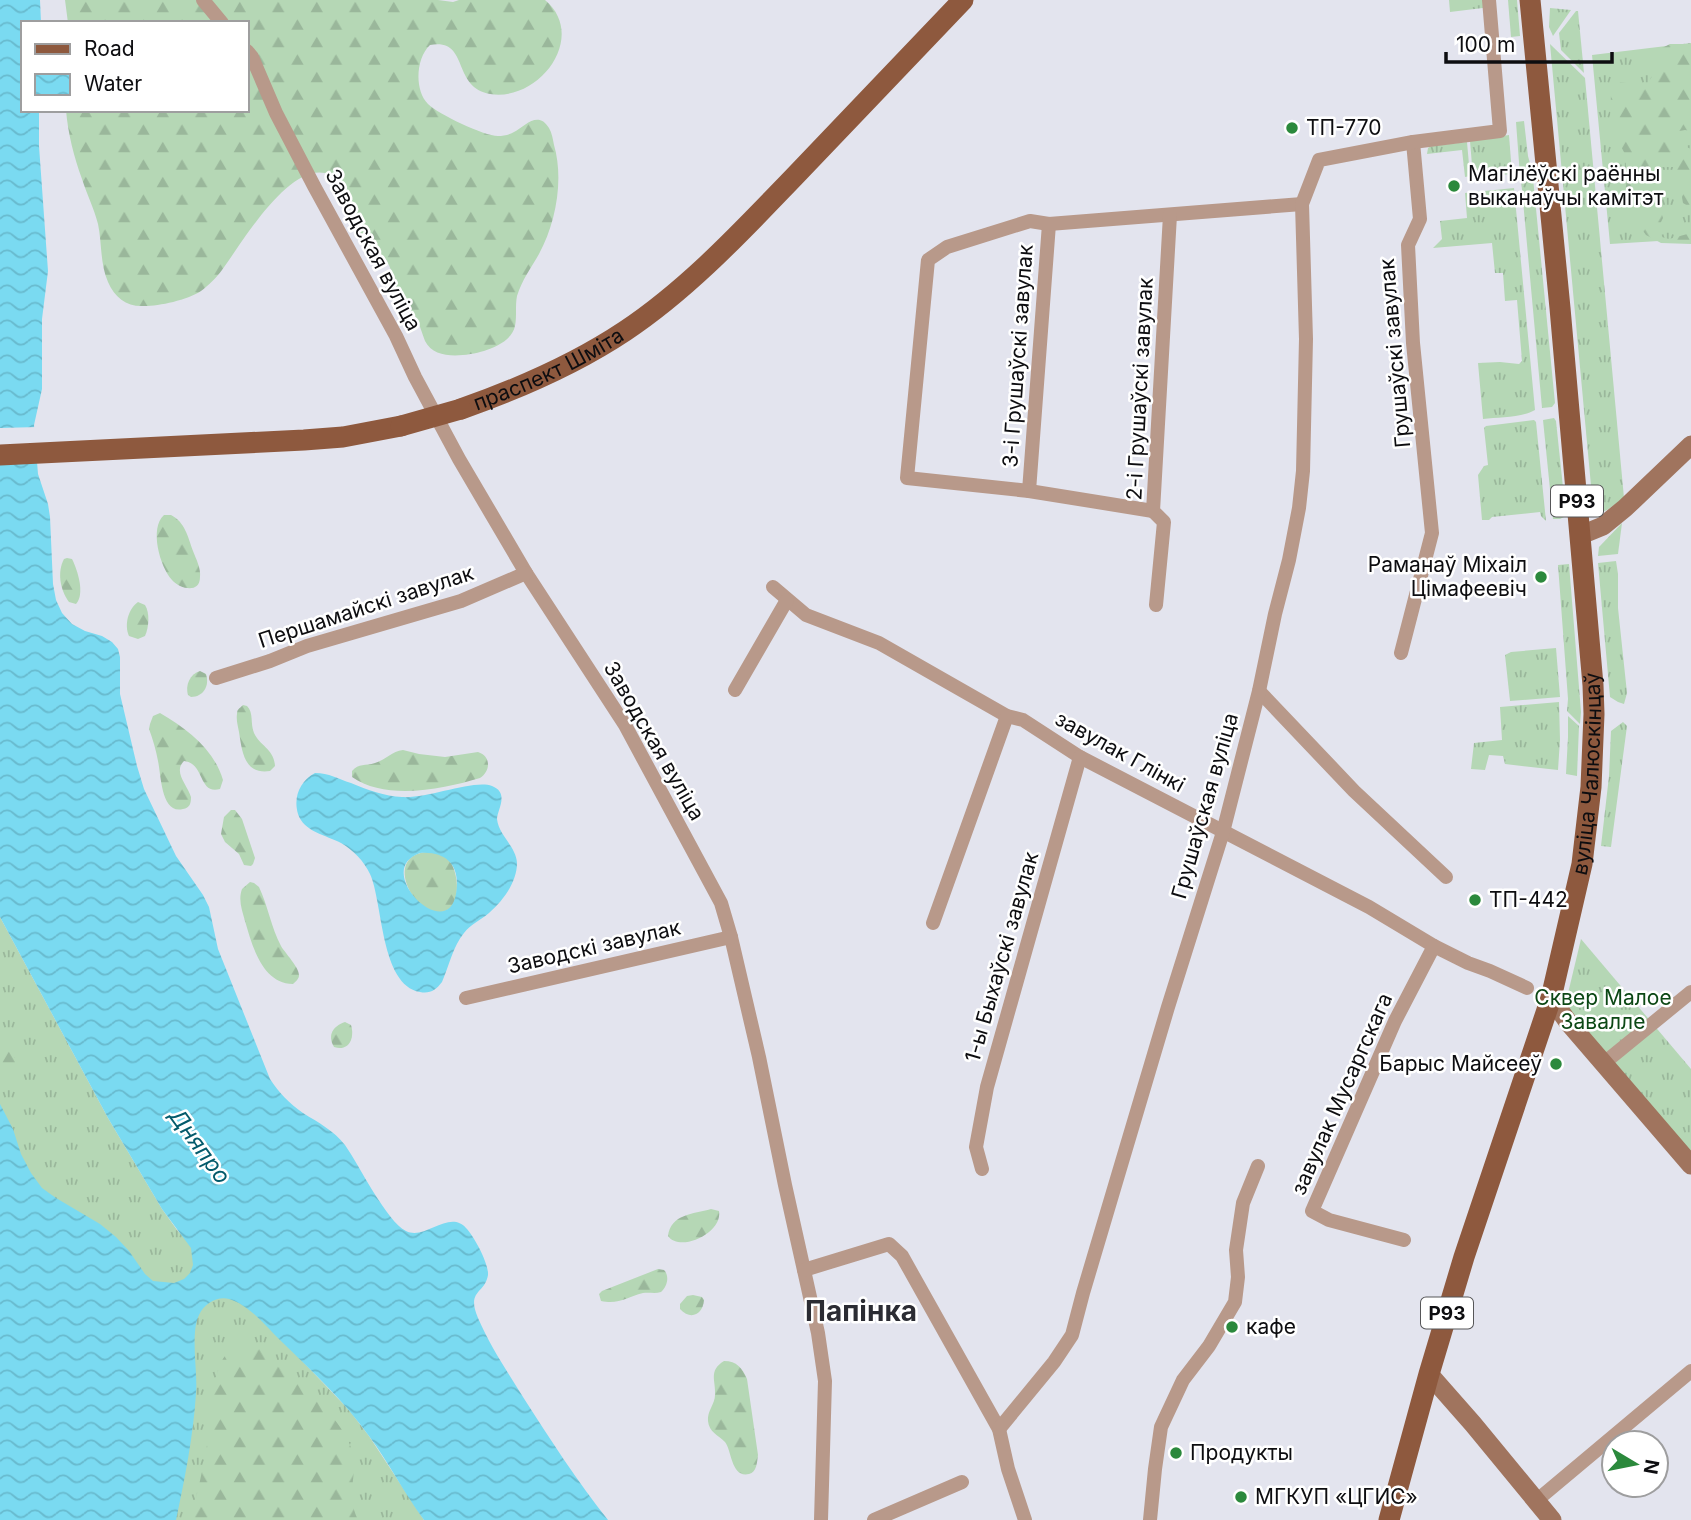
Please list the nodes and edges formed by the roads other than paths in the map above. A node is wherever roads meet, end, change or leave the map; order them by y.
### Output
1 (202, 0) edge
2 (947, 0) edge
3 (963, 0) edge
4 (1489, 0) edge
5 (1530, 0) edge
6 (220, 21) edge
7 (248, 52) edge
8 (1413, 142) junction
9 (1302, 204) junction
10 (1170, 215) junction
11 (1049, 224) junction
12 (460, 403) junction
13 (164, 441) junction
14 (0, 442) edge
15 (1691, 445) edge
16 (0, 455) edge
17 (1029, 491) junction
18 (1153, 510) junction
19 (1581, 535) junction
20 (526, 573) junction
21 (773, 586) dead end
22 (787, 600) junction
23 (1156, 605) dead end
24 (1401, 653) dead end
25 (216, 678) dead end
26 (735, 690) dead end
27 (1259, 691) junction
28 (1007, 716) junction
29 (1080, 757) junction
30 (1223, 832) junction
31 (1446, 877) dead end
32 (933, 923) dead end
33 (731, 937) junction
34 (1434, 946) junction
35 (1527, 988) dead end
36 (1691, 992) edge
37 (466, 998) dead end
38 (1551, 998) junction
39 (1604, 1063) junction
40 (1691, 1165) edge
41 (1258, 1166) dead end
42 (982, 1169) dead end
43 (1404, 1240) dead end
44 (804, 1270) junction
45 (1691, 1371) edge
46 (1429, 1374) junction
47 (999, 1429) junction
48 (962, 1482) dead end
49 (1536, 1501) junction
50 (821, 1520) edge
51 (874, 1520) edge
52 (1025, 1520) edge
53 (1150, 1520) edge
54 (1389, 1520) edge
55 (1552, 1520) edge

1 - 6 street
2 - 12 main road, праспект Шміта
3 - 12 main road, праспект Шміта
4 - 8 street
5 - 19 main road, вуліца Чалюскінцаў / Р93
7 - 20 street, Заводская вуліца
8 - 9 street, Грушаўская вуліца
8 - 24 street, Грушаўскі завулак
9 - 10 street
9 - 27 street, Грушаўская вуліца
10 - 11 street
10 - 18 street, 2-і Грушаўскі завулак
11 - 17 street, 3-і Грушаўскі завулак
11 - 17 street
12 - 13 main road, праспект Шміта, bridge
13 - 14 main road, праспект Шміта
13 - 16 main road, праспект Шміта
15 - 19 street
17 - 18 street
18 - 23 street, 2-і Грушаўскі завулак
19 - 38 main road, вуліца Чалюскінцаў / Р93
20 - 25 street, Першамайскі завулак
20 - 33 street, Заводская вуліца
21 - 22 street, завулак Глінкі
22 - 26 street
22 - 28 street, завулак Глінкі
27 - 30 street, Грушаўская вуліца
27 - 31 street
28 - 29 street, завулак Глінкі
28 - 32 street
29 - 30 street, завулак Глінкі
29 - 42 street, 1-ы Быхаўскі завулак
30 - 34 street, завулак Глінкі
30 - 47 street, Грушаўская вуліца
33 - 37 street, Заводскі завулак
33 - 44 street, Заводская вуліца
34 - 35 street, завулак Глінкі
34 - 43 street, завулак Мусаргскага
36 - 39 street
38 - 39 street
38 - 46 main road, вуліца Чалюскінцаў / Р93
39 - 40 street
41 - 53 street
44 - 47 street
44 - 50 street, Заводская вуліца
45 - 49 street
46 - 49 street
46 - 54 main road, вуліца Чалюскінцаў / Р93
47 - 52 street
48 - 51 street
49 - 55 street

